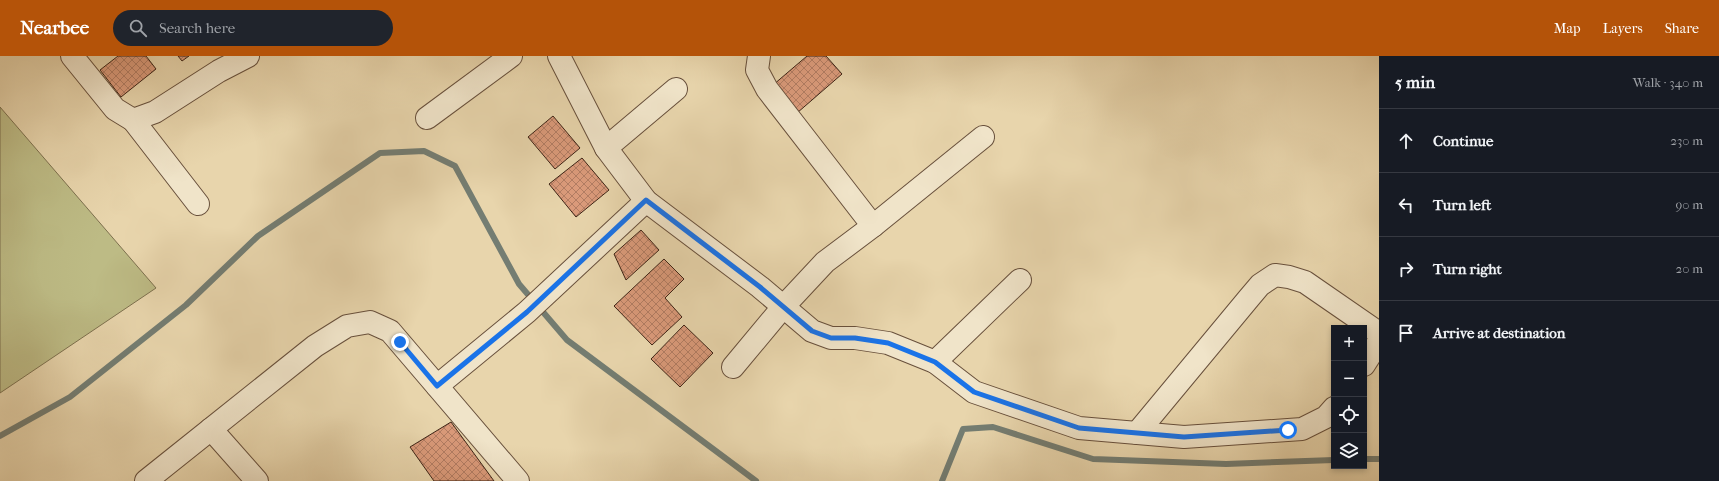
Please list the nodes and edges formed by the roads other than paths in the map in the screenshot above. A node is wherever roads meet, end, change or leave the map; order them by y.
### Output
1 (72, 56) edge
2 (248, 56) edge
3 (511, 56) edge
4 (559, 56) edge
5 (759, 56) edge
6 (676, 89) dead end
7 (427, 118) dead end
8 (133, 120) junction
9 (983, 137) dead end
10 (606, 148) junction
11 (646, 200) junction
12 (198, 204) dead end
13 (874, 226) junction
14 (1020, 280) dead end
15 (783, 307) junction
16 (1379, 333) edge
17 (1379, 341) edge
18 (1366, 361) edge
19 (935, 362) junction
20 (733, 367) dead end
21 (437, 386) junction
22 (1331, 411) edge
23 (211, 428) junction
24 (1136, 433) junction
25 (146, 481) edge
26 (257, 481) edge
27 (518, 481) edge

1 - 8 street
2 - 8 street
3 - 7 street
4 - 10 street
5 - 13 street
6 - 10 street
8 - 12 street
9 - 13 street
10 - 11 street
11 - 15 street
11 - 21 street
13 - 15 street
14 - 19 street
15 - 19 street
15 - 20 street
16 - 24 street
17 - 18 street
19 - 24 street
21 - 23 street
21 - 27 street
22 - 24 street
23 - 25 street
23 - 26 street

